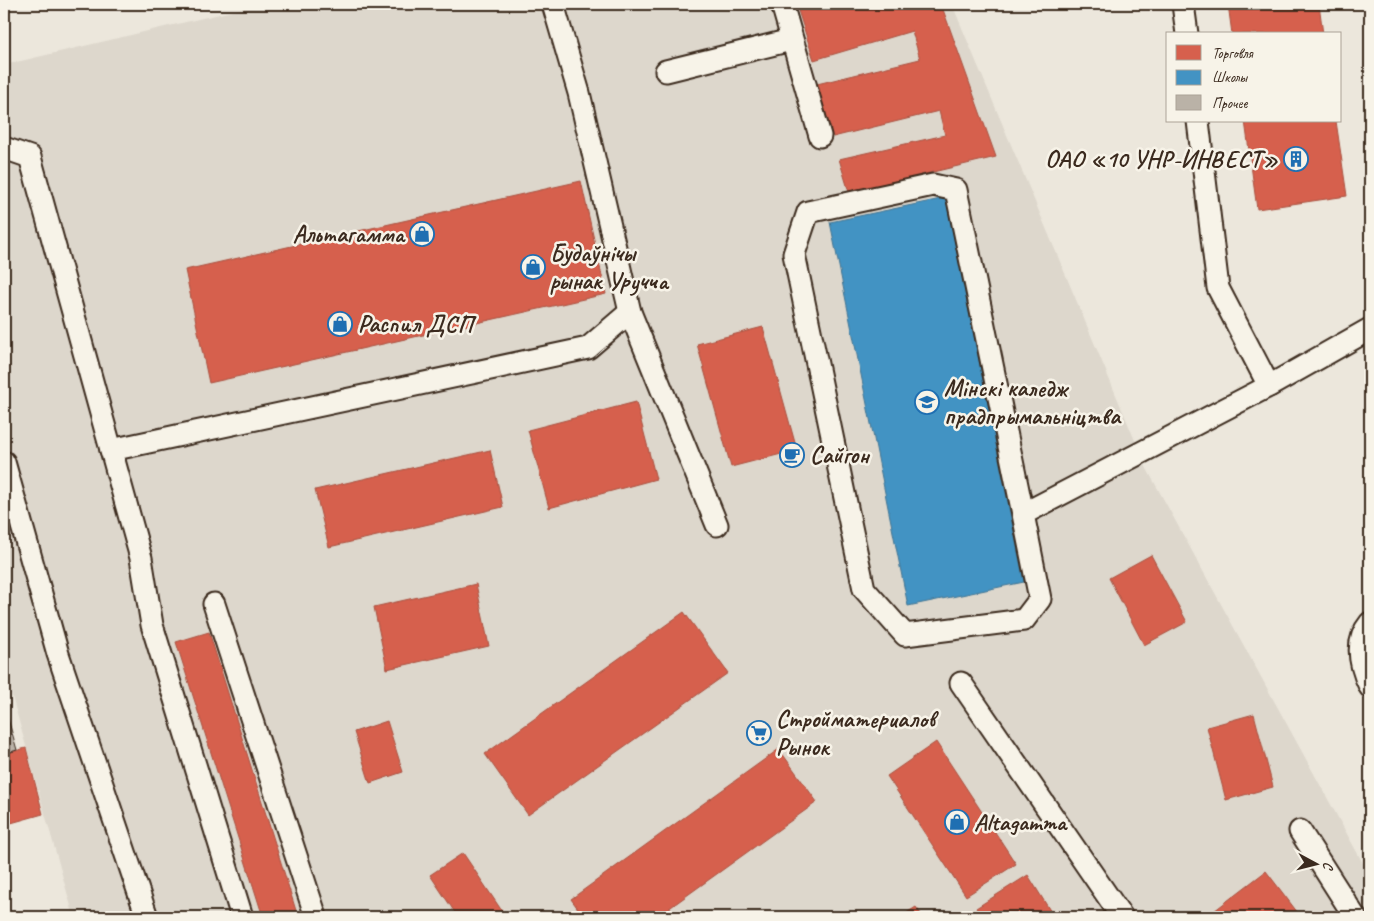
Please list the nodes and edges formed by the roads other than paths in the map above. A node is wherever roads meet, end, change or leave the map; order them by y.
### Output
1 (553, 4) edge
2 (782, 4) edge
3 (1183, 4) edge
4 (1187, 32) edge
5 (791, 40) junction
6 (666, 71) dead end
7 (1198, 122) edge
8 (820, 136) dead end
9 (4, 148) edge
10 (630, 312) junction
11 (1370, 329) edge
12 (1269, 386) junction
13 (111, 450) junction
14 (4, 462) edge
15 (1023, 514) junction
16 (717, 526) dead end
17 (214, 604) dead end
18 (1370, 623) edge
19 (961, 683) dead end
20 (1370, 687) edge
21 (1300, 831) dead end
22 (147, 917) edge
23 (242, 917) edge
24 (316, 917) edge
25 (1122, 917) edge
26 (1355, 917) edge

1 - 10 lane
2 - 5 lane
3 - 4 lane
5 - 6 lane
5 - 8 lane
7 - 12 lane
9 - 13 lane
10 - 13 lane
10 - 16 lane
11 - 12 lane
12 - 15 lane
13 - 23 lane
14 - 22 lane
15 - 15 lane
17 - 24 lane
18 - 20 lane
19 - 25 lane
21 - 26 lane

